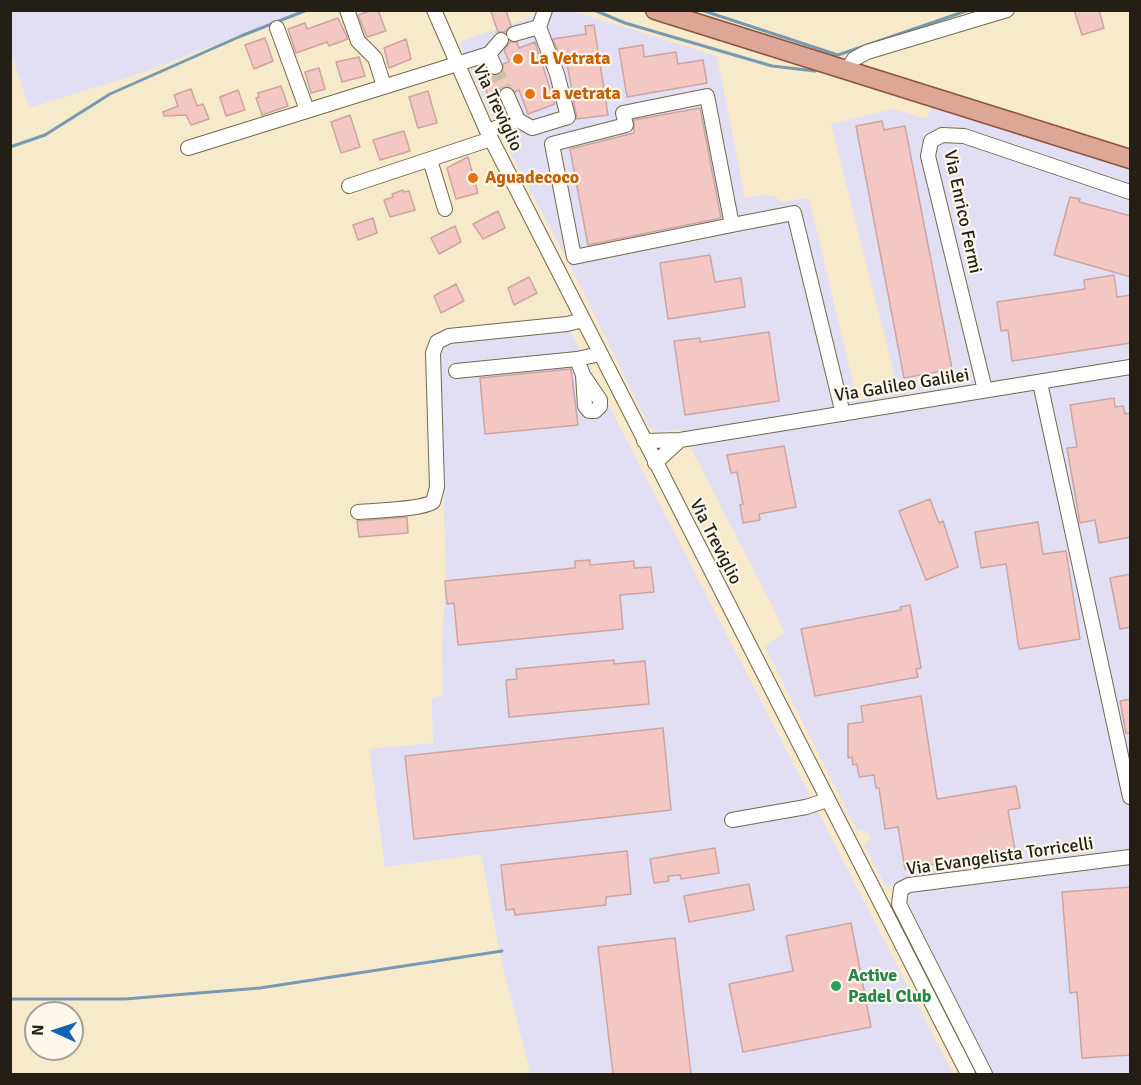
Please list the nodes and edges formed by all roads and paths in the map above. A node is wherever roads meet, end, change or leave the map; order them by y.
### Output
1 (347, 10) edge
2 (545, 10) edge
3 (655, 10) edge
4 (1007, 10) edge
5 (438, 14) edge
6 (538, 27) junction
7 (277, 28) dead end
8 (514, 34) dead end
9 (501, 39) dead end
10 (456, 63) junction
11 (846, 70) junction
12 (384, 86) junction
13 (507, 95) tunnel mouth
14 (307, 110) junction
15 (518, 120) junction
16 (489, 135) junction
17 (188, 148) dead end
18 (1131, 159) edge
19 (430, 160) junction
20 (349, 186) dead end
21 (1131, 192) edge
22 (446, 209) dead end
23 (732, 225) junction
24 (583, 320) junction
25 (600, 354) junction
26 (577, 359) junction
27 (1131, 367) edge
28 (456, 371) dead end
29 (583, 375) dead end
30 (1040, 382) junction
31 (985, 390) junction
32 (843, 414) junction
33 (680, 440) junction
34 (644, 441) junction
35 (655, 462) junction
36 (358, 512) dead end
37 (1131, 797) edge
38 (827, 800) junction
39 (732, 820) dead end
40 (1131, 857) edge
41 (968, 1074) edge
42 (985, 1074) edge

1 - 12 street
2 - 6 street
3 - 11 main road
4 - 11 street
5 - 10 street, Via Treviglio
6 - 8 street
6 - 15 street
7 - 14 street
9 - 10 street
10 - 12 street
10 - 16 street, Via Treviglio
11 - 18 main road
12 - 14 street
13 - 15 street
14 - 17 street
15 - 16 street
16 - 19 street
16 - 24 street, Via Treviglio
19 - 20 street
19 - 22 street
21 - 31 street, Via Enrico Fermi
23 - 23 street
23 - 32 street
24 - 25 street, Via Treviglio
24 - 36 street
25 - 26 street
25 - 34 street, Via Treviglio
26 - 28 street
26 - 29 street
27 - 30 street, Via Galileo Galilei
30 - 31 street, Via Galileo Galilei
30 - 37 street
31 - 32 street, Via Galileo Galilei
32 - 33 street, Via Galileo Galilei
33 - 34 street, Via Galileo Galilei
33 - 35 street
34 - 35 street, Via Treviglio
35 - 38 street, Via Treviglio
38 - 39 street
38 - 41 street, Via Treviglio
40 - 42 street, Via Evangelista Torricelli

